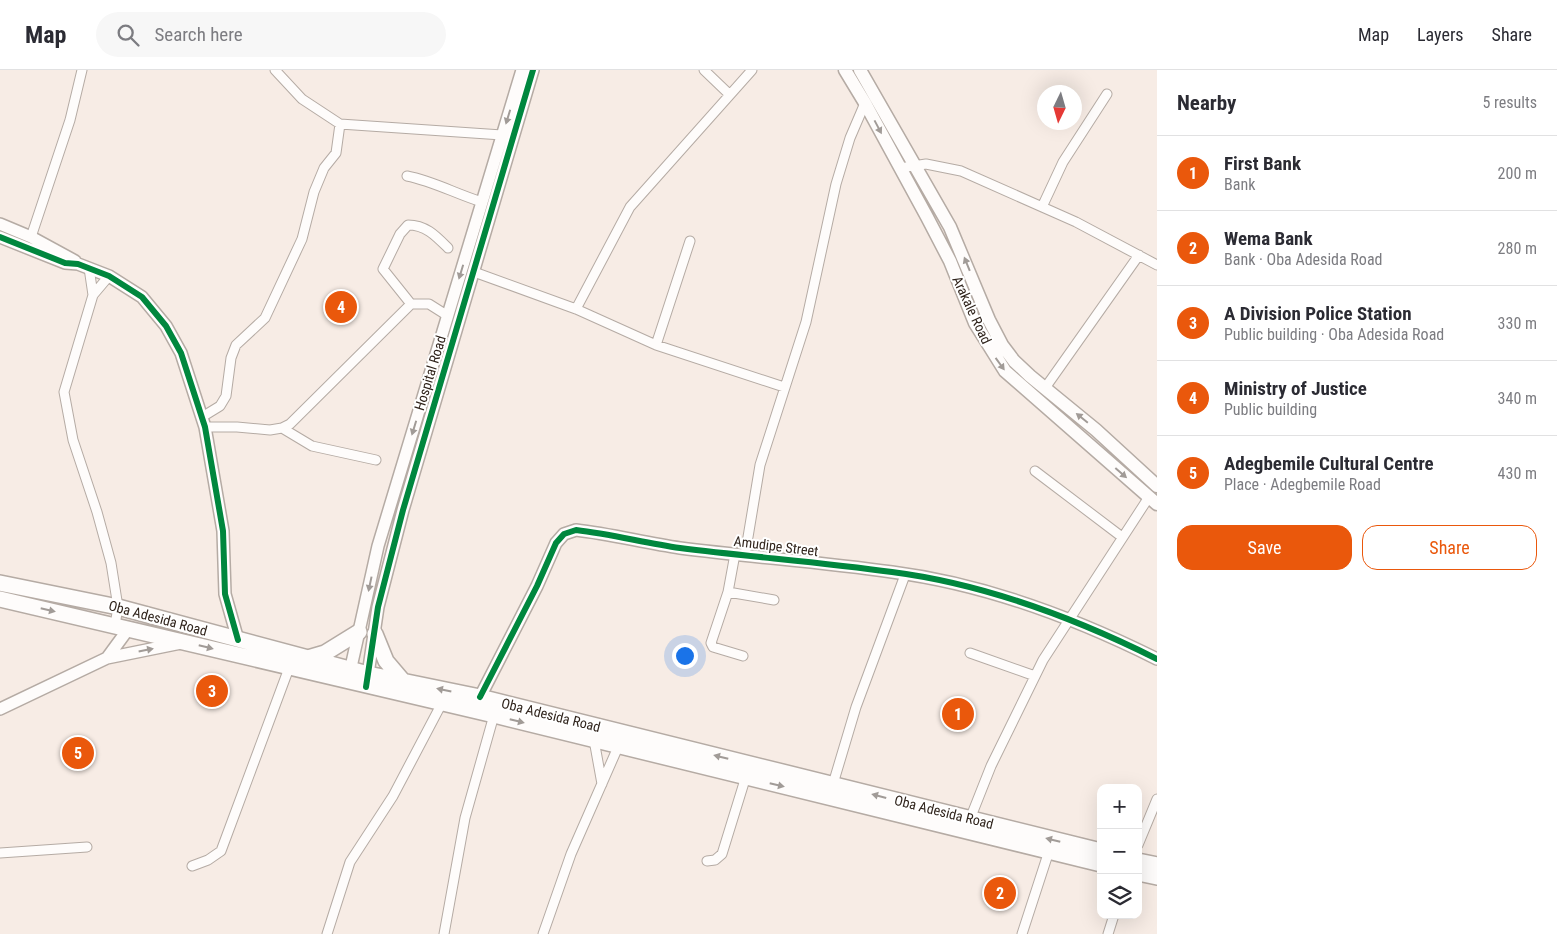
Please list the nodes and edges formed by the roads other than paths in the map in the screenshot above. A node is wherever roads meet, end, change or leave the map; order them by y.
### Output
1 (82, 70) edge
2 (275, 70) edge
3 (522, 70) edge
4 (533, 70) edge
5 (704, 70) edge
6 (752, 70) edge
7 (845, 70) edge
8 (860, 70) edge
9 (729, 94) junction
10 (1107, 94) dead end
11 (865, 103) junction
12 (340, 124) junction
13 (502, 135) junction
14 (915, 165) junction
15 (900, 168) junction
16 (407, 176) dead end
17 (482, 202) junction
18 (1042, 207) junction
19 (0, 224) edge
20 (0, 236) edge
21 (31, 237) junction
22 (690, 241) dead end
23 (448, 248) dead end
24 (1139, 255) junction
25 (1157, 264) edge
26 (83, 266) junction
27 (474, 272) junction
28 (109, 276) junction
29 (94, 295) junction
30 (411, 304) junction
31 (576, 309) junction
32 (448, 316) junction
33 (656, 344) junction
34 (784, 387) junction
35 (1045, 388) junction
36 (203, 422) junction
37 (282, 428) junction
38 (376, 460) dead end
39 (1035, 470) dead end
40 (1157, 485) edge
41 (1153, 500) edge
42 (1122, 537) junction
43 (740, 555) junction
44 (905, 575) junction
45 (0, 583) edge
46 (728, 592) junction
47 (0, 599) edge
48 (774, 600) dead end
49 (118, 607) junction
50 (1069, 618) junction
51 (122, 626) junction
52 (359, 632) junction
53 (375, 634) junction
54 (238, 640) junction
55 (186, 643) junction
56 (970, 653) dead end
57 (743, 656) dead end
58 (107, 658) junction
59 (308, 658) junction
60 (1157, 659) edge
61 (289, 668) junction
62 (349, 675) junction
63 (1035, 676) junction
64 (367, 680) junction
65 (403, 681) junction
66 (480, 697) junction
67 (442, 703) junction
68 (0, 709) edge
69 (494, 715) junction
70 (594, 740) junction
71 (618, 747) junction
72 (748, 771) junction
73 (602, 784) junction
74 (833, 784) junction
75 (1157, 799) edge
76 (970, 820) junction
77 (1142, 835) edge
78 (87, 847) dead end
79 (1097, 850) edge
80 (1049, 851) junction
81 (0, 853) edge
82 (707, 862) dead end
83 (1142, 862) edge
84 (1097, 863) edge
85 (1157, 865) edge
86 (192, 866) dead end
87 (1142, 874) edge
88 (1157, 877) edge
89 (1113, 919) edge
90 (327, 934) edge
91 (444, 934) edge
92 (543, 934) edge
93 (1022, 934) edge
94 (1108, 934) edge

1 - 21 street
2 - 12 street
3 -> 13 street, Hospital Road
4 - 27 street, Hospital Road
5 - 9 street
6 - 9 street
7 - 11 main road, Arakale Road
8 - 14 main road, Arakale Road
9 - 31 street
10 - 18 street
11 -> 15 main road, Arakale Road
11 - 34 street
12 - 13 street
12 - 36 street
13 - 17 street, Hospital Road
14 - 15 street
14 - 18 street
35 -> 14 main road, Arakale Road
15 -> 41 main road, Arakale Road
16 - 17 street
17 -> 32 street, Hospital Road
18 - 24 street
19 - 21 street
20 - 26 street
21 - 26 street
22 - 33 street
23 - 30 street
24 - 25 street
24 - 35 street
26 - 28 street
26 - 29 street
27 - 31 street
27 - 53 street, Hospital Road
28 - 29 street
28 - 36 street
29 - 49 street
30 - 32 street
30 - 37 street
31 - 33 street
32 -> 52 street, Hospital Road
33 - 34 street
34 - 43 street
40 -> 35 main road, Arakale Road
36 - 37 street
36 - 54 street
37 - 38 street
39 - 42 street
41 - 42 street
42 - 50 street
43 - 44 street, Amudipe Street
43 - 46 street
43 - 66 street, Amudipe Street
44 - 50 street, Amudipe Street
44 - 74 street
45 - 49 main road, Oba Adesida Road
46 - 48 street
46 - 57 street
47 -> 51 main road, Oba Adesida Road
49 - 51 street
49 - 54 main road, Oba Adesida Road
50 - 60 street, Amudipe Street
50 - 63 street
51 - 55 main road, Oba Adesida Road
51 - 58 street
52 - 59 main road
52 - 62 street, Hospital Road
53 - 64 street, Hospital Road
53 - 65 main road
54 - 59 main road, Oba Adesida Road
58 -> 55 street
55 -> 61 main road, Oba Adesida Road
56 - 63 street
58 - 68 street
59 - 62 main road, Oba Adesida Road
61 - 62 main road, Oba Adesida Road
61 - 86 street
62 - 64 main road, Oba Adesida Road
63 - 76 street
64 - 65 main road, Oba Adesida Road
64 - 67 main road, Oba Adesida Road
66 -> 65 main road, Oba Adesida Road
72 -> 66 main road, Oba Adesida Road
67 - 69 main road, Oba Adesida Road
67 - 90 street
69 -> 70 main road, Oba Adesida Road
69 - 91 street
70 - 71 main road, Oba Adesida Road
70 - 73 street
71 - 72 main road, Oba Adesida Road
71 - 73 street
72 - 74 main road, Oba Adesida Road
72 -> 80 main road, Oba Adesida Road
72 - 82 street
73 - 92 street
76 -> 74 main road, Oba Adesida Road
75 - 77 street
79 -> 76 main road, Oba Adesida Road
78 - 81 street
80 - 84 main road, Oba Adesida Road
80 - 93 street
83 - 85 main road
87 - 88 main road
89 - 94 street

